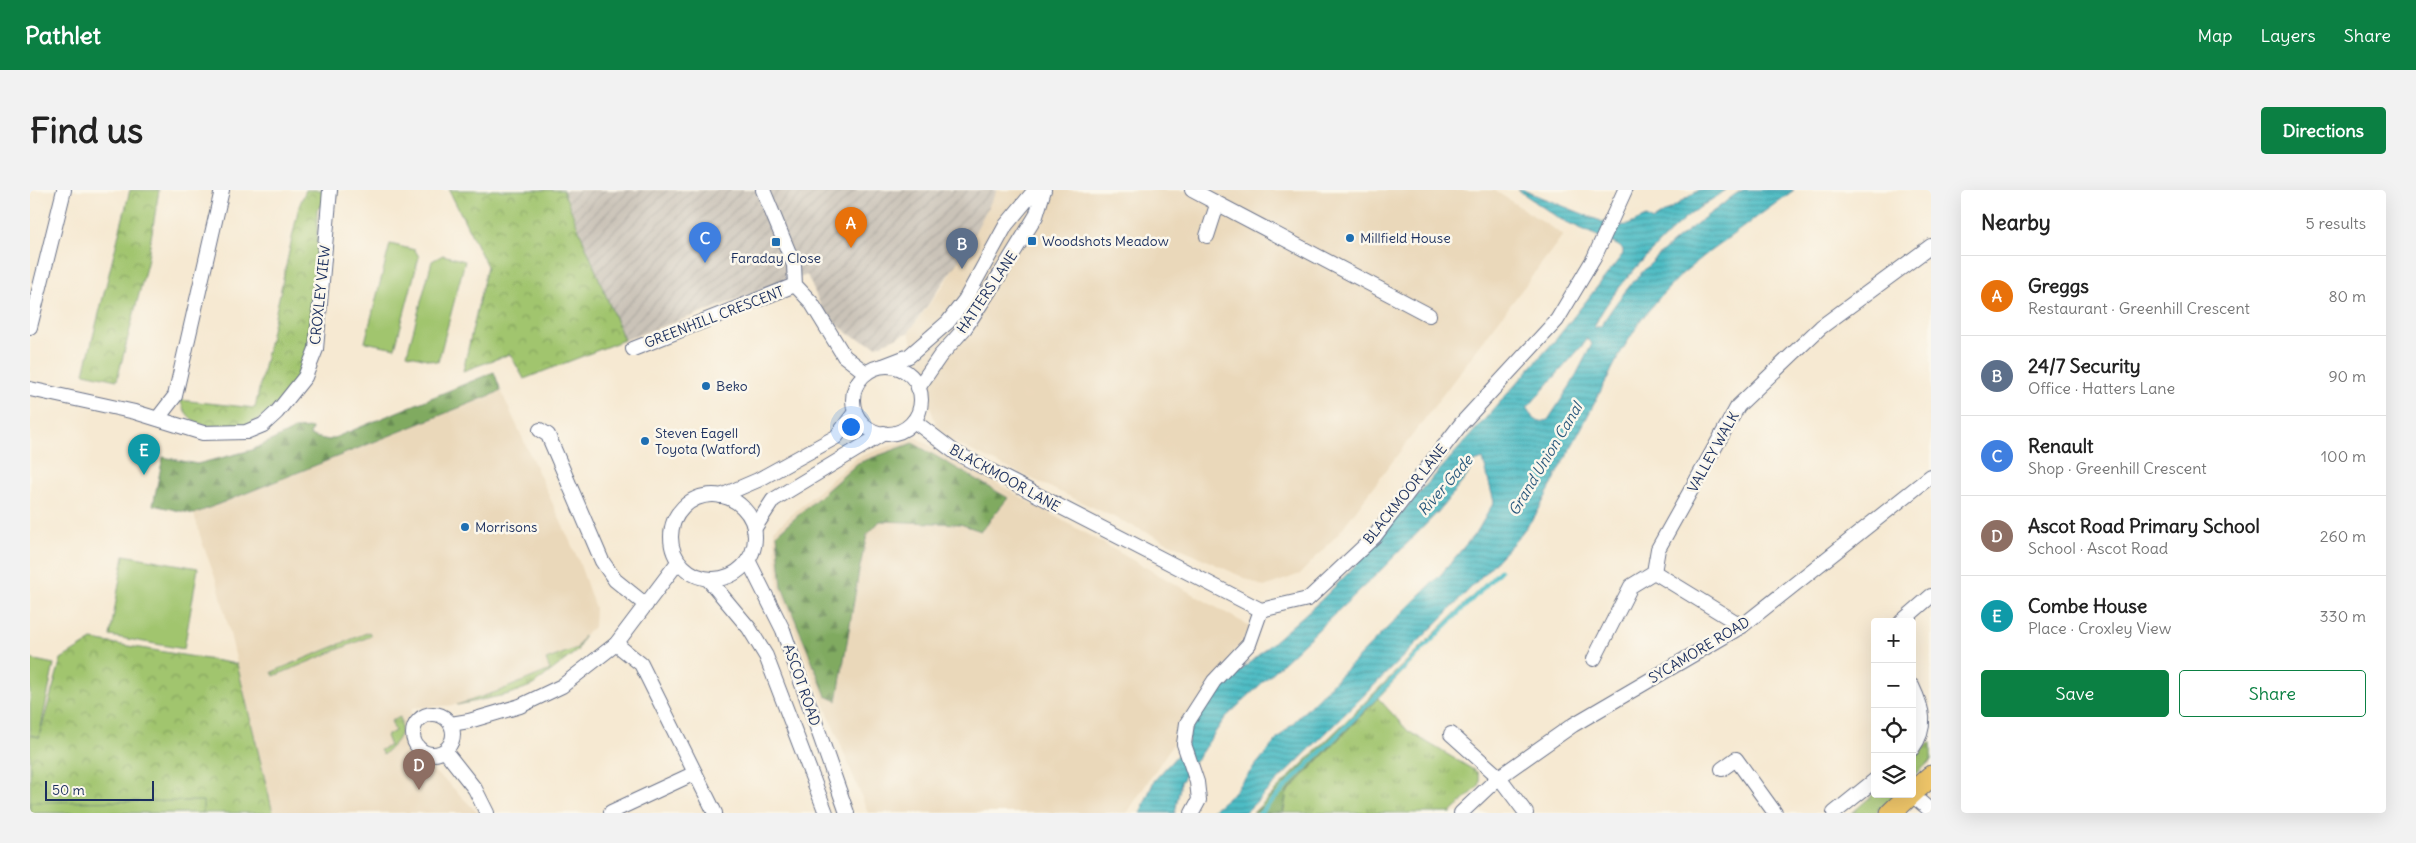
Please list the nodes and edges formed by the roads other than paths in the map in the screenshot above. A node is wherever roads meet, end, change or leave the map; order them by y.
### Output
1 (64, 190) edge
2 (222, 190) edge
3 (330, 190) edge
4 (763, 190) edge
5 (1035, 190) edge
6 (1044, 190) edge
7 (1192, 190) edge
8 (1625, 190) edge
9 (1217, 205) junction
10 (1207, 236) dead end
11 (1931, 246) edge
12 (795, 285) junction
13 (1429, 316) dead end
14 (30, 327) edge
15 (632, 349) dead end
16 (883, 366) junction
17 (866, 373) junction
18 (918, 388) junction
19 (30, 389) edge
20 (855, 412) junction
21 (158, 418) junction
22 (914, 421) junction
23 (540, 430) dead end
24 (884, 433) junction
25 (1931, 476) edge
26 (721, 496) junction
27 (754, 528) junction
28 (748, 560) junction
29 (678, 562) junction
30 (1654, 572) junction
31 (708, 579) junction
32 (1931, 596) edge
33 (646, 605) junction
34 (1260, 610) junction
35 (1906, 618) edge
36 (1742, 626) junction
37 (616, 644) junction
38 (1594, 659) dead end
39 (1916, 694) edge
40 (451, 724) junction
41 (1451, 734) dead end
42 (1916, 743) edge
43 (445, 751) junction
44 (1722, 769) dead end
45 (695, 773) junction
46 (1931, 776) edge
47 (1499, 777) junction
48 (1871, 783) edge
49 (1916, 790) edge
50 (1908, 798) edge
51 (1916, 798) edge
52 (1931, 811) edge
53 (611, 812) dead end
54 (487, 813) edge
55 (715, 813) edge
56 (826, 813) edge
57 (847, 813) edge
58 (1192, 813) edge
59 (1461, 813) edge
60 (1526, 813) edge
61 (1775, 813) edge
62 (1834, 813) edge
63 (1891, 813) edge

1 - 14 street
2 - 21 street
3 - 21 street, CROXLEY VIEW
4 - 12 street, GREENHILL CRESCENT
5 - 16 street
6 - 18 street, HATTERS LANE
7 - 9 street
8 - 34 street, BLACKMOOR LANE
9 - 10 street
9 - 13 street
11 - 30 street, VALLEY WALK
12 - 15 street, GREENHILL CRESCENT
12 - 17 street, GREENHILL CRESCENT
16 - 17 street
16 - 18 street
17 - 20 street
18 - 22 street
19 - 21 street, CROXLEY VIEW
20 - 24 street
20 - 26 street
22 - 24 street
22 - 34 street, BLACKMOOR LANE
23 - 33 street
24 - 27 street
25 - 36 street, SYCAMORE ROAD
26 - 27 street
26 - 29 street
27 - 28 street
28 - 31 street
28 - 57 street, ASCOT ROAD
29 - 31 street
29 - 33 street
30 - 36 street
30 - 38 street
31 - 56 street, ASCOT ROAD
32 - 35 street
33 - 37 street
34 - 58 street
36 - 47 street, SYCAMORE ROAD
37 - 40 street
37 - 45 street
39 - 42 street
40 - 43 street
40 - 43 street
41 - 47 street
43 - 54 street
44 - 61 street
45 - 53 street
45 - 55 street
46 - 49 main road
47 - 59 street, SYCAMORE ROAD
47 - 60 street
48 - 62 street
50 - 63 main road
51 - 52 street

